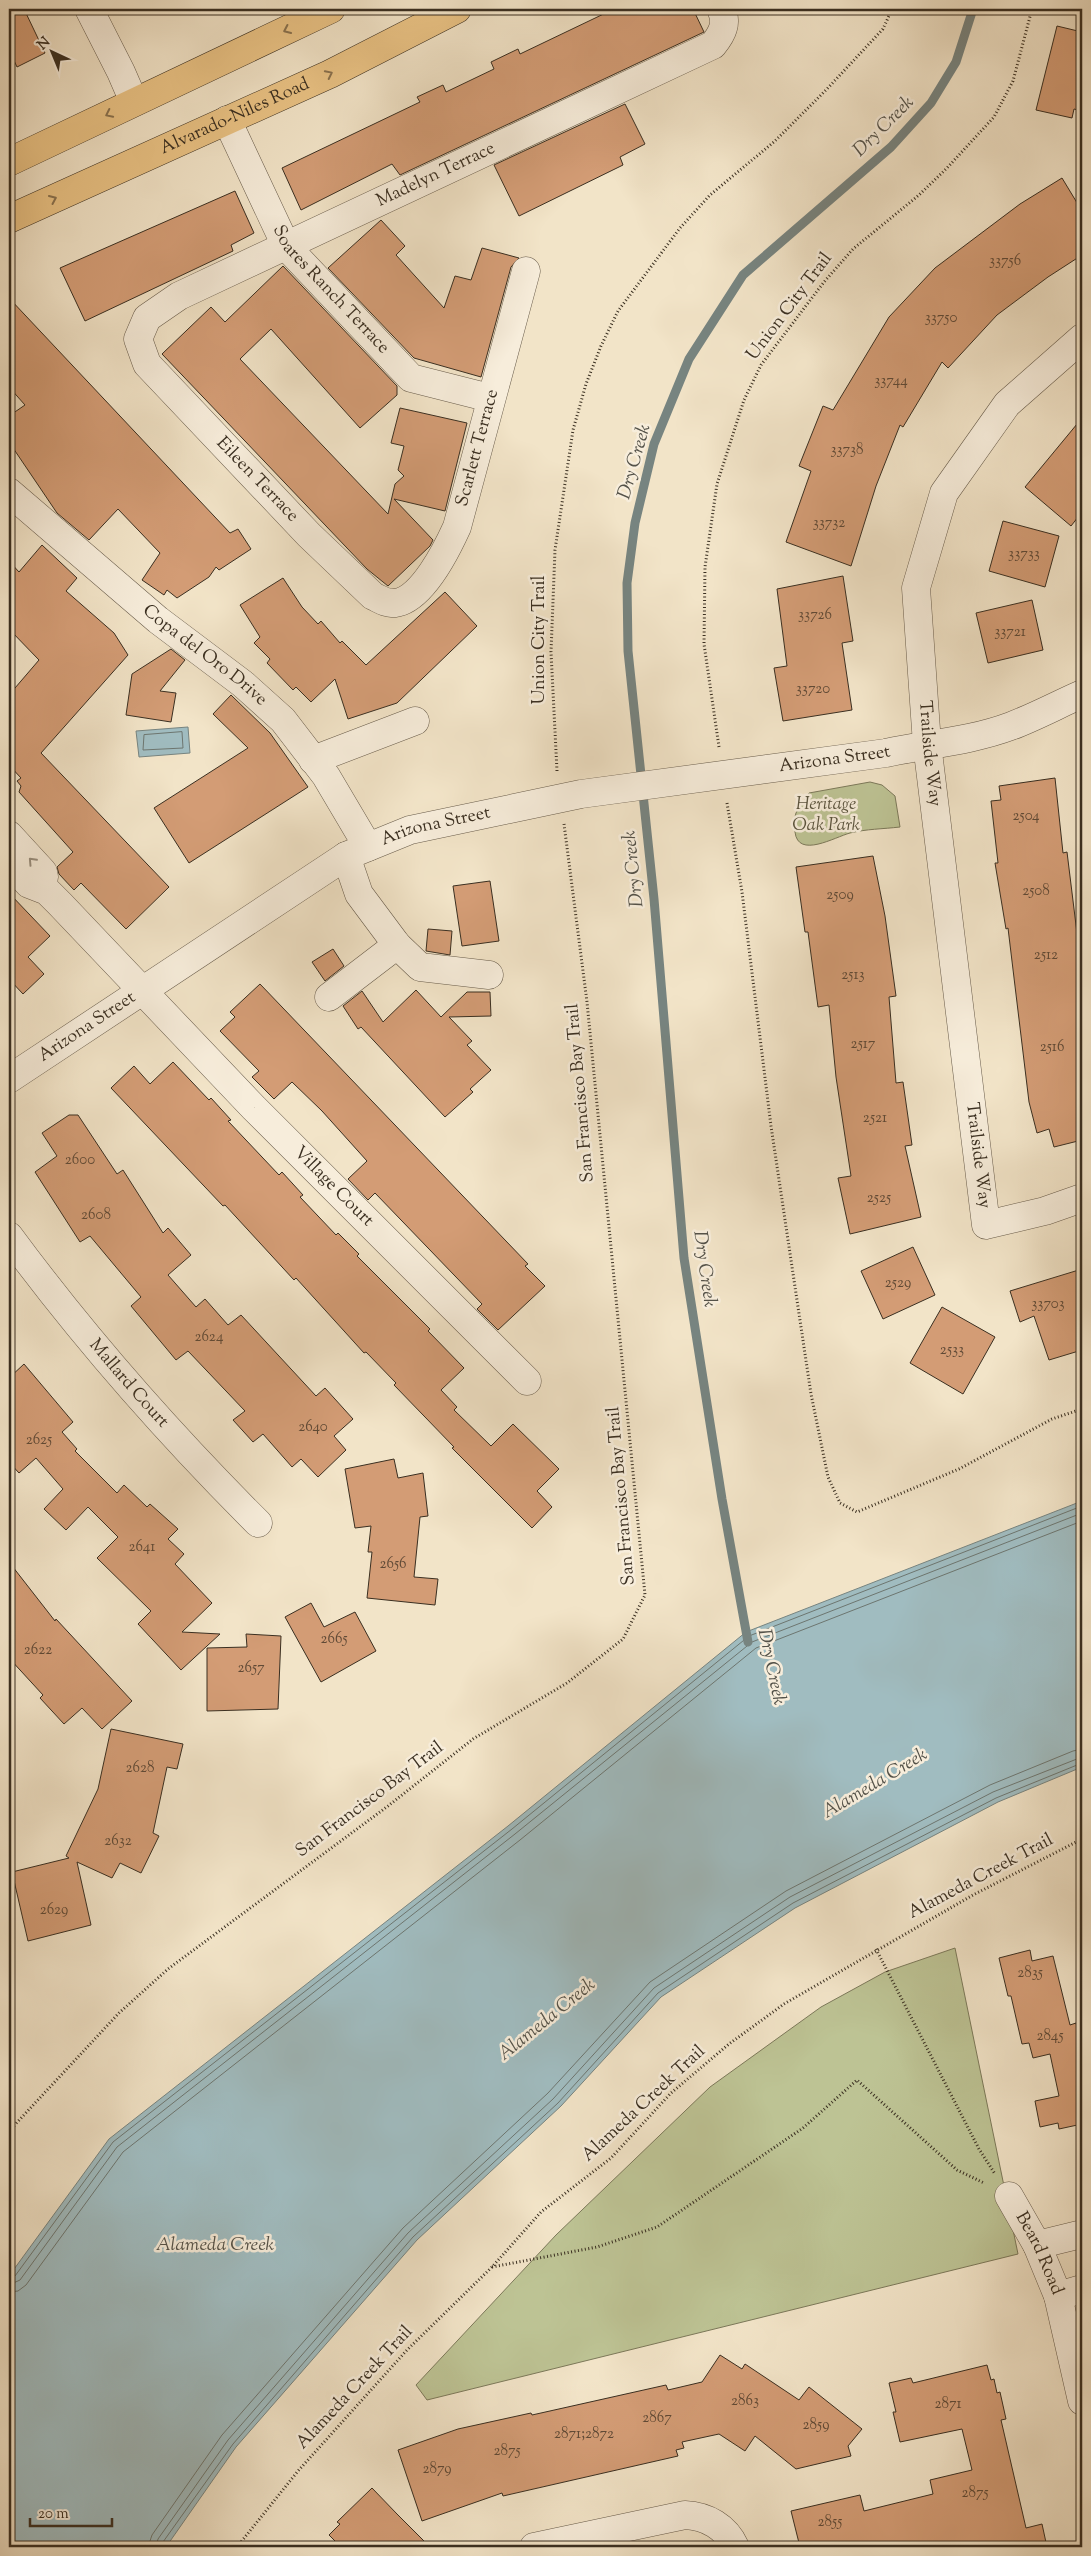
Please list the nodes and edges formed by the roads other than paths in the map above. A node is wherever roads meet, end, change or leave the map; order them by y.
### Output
1 (89, 9) edge
2 (331, 9) edge
3 (458, 9) edge
4 (722, 9) edge
5 (134, 102) junction
6 (227, 120) junction
7 (9, 162) edge
8 (9, 219) edge
9 (286, 246) junction
10 (526, 271) dead end
11 (1082, 338) edge
12 (138, 339) joint
13 (490, 398) junction
14 (9, 492) edge
15 (394, 603) joint
16 (1082, 694) edge
17 (415, 721) dead end
18 (927, 744) junction
19 (313, 760) junction
20 (9, 835) edge
21 (357, 851) junction
22 (9, 863) edge
23 (47, 891) junction
24 (398, 945) junction
25 (489, 975) dead end
26 (143, 990) junction
27 (329, 997) dead end
28 (9, 1079) edge
29 (1082, 1198) edge
30 (9, 1236) edge
31 (527, 1381) dead end
32 (258, 1523) dead end
33 (1009, 2196) road end
34 (1082, 2234) edge
35 (1037, 2245) junction
36 (1070, 2292) edge
37 (1082, 2401) edge
38 (534, 2547) edge
39 (735, 2547) edge

1 - 5 street
2 -> 5 main road
6 -> 3 main road, Alvarado-Niles Road
4 - 9 street, Madelyn Terrace
5 -> 7 main road
8 -> 6 main road, Alvarado-Niles Road
6 - 9 street, Soares Ranch Terrace
9 - 12 street, Madelyn Terrace
9 - 13 street, Soares Ranch Terrace
10 - 13 street, Scarlett Terrace
11 - 18 street, Trailside Way
12 - 15 street, Eileen Terrace
13 - 15 street, Scarlett Terrace
14 - 19 street, Copa del Oro Drive
16 - 18 street, Arizona Street
17 - 19 street
18 - 21 street, Arizona Street
18 - 29 street, Trailside Way
19 - 21 street, Copa del Oro Drive
23 -> 20 street
21 - 24 street, Copa del Oro Drive
21 - 26 street, Arizona Street
22 - 23 street
23 - 26 street, Village Court
24 - 25 street, Copa del Oro Drive
24 - 27 street
26 - 28 street, Arizona Street
26 - 31 street, Village Court
30 - 32 street, Mallard Court
33 - 35 street, Beard Road
34 - 35 street
35 - 36 street, Beard Road
36 - 37 street, Beard Road
38 - 39 street

